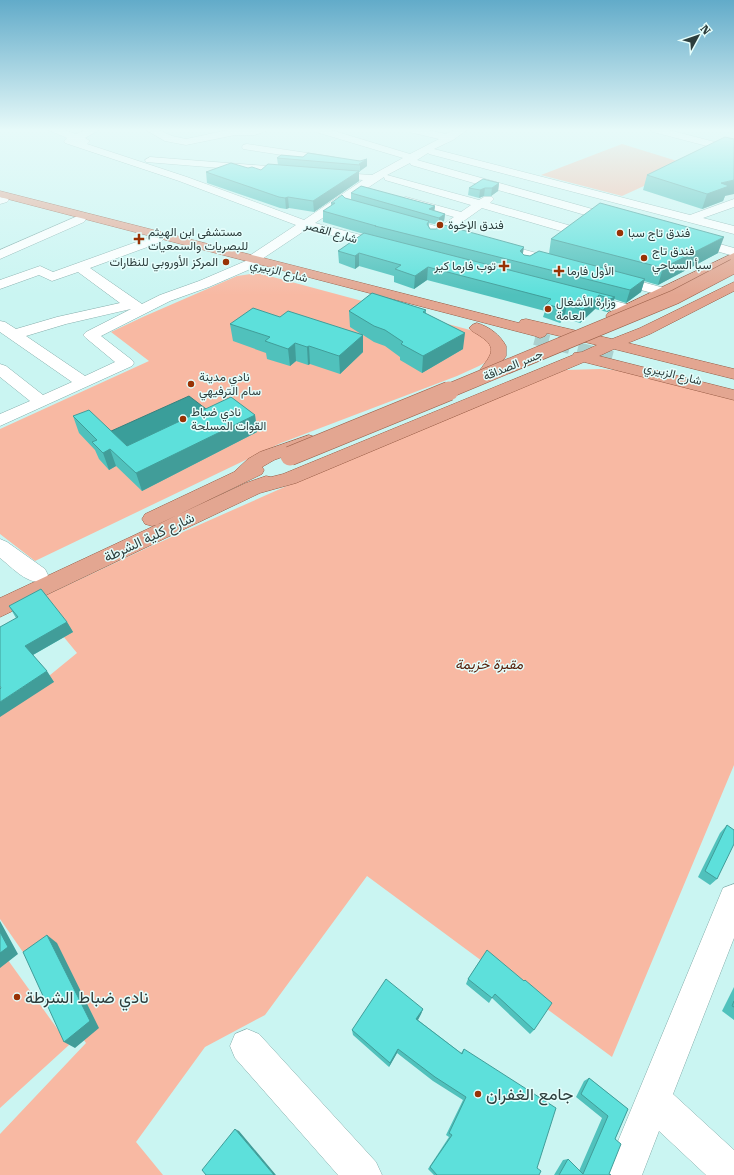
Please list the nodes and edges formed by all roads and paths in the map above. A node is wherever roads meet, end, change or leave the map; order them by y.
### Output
1 (199, 185) edge
2 (368, 185) edge
3 (372, 185) edge
4 (425, 185) edge
5 (494, 185) edge
6 (509, 185) edge
7 (560, 185) edge
8 (504, 188) junction
9 (365, 189) junction
10 (0, 197) edge
11 (394, 197) edge
12 (612, 199) junction
13 (734, 203) edge
14 (481, 204) junction
15 (709, 212) junction
16 (593, 213) junction
17 (388, 216) edge
18 (463, 216) junction
19 (692, 218) junction
20 (80, 219) junction
21 (734, 219) edge
22 (630, 224) edge
23 (308, 226) junction
24 (571, 230) junction
25 (734, 230) edge
26 (442, 231) junction
27 (682, 238) edge
28 (156, 239) junction
29 (559, 239) edge
30 (423, 244) edge
31 (548, 248) dead end
32 (395, 249) edge
33 (734, 252) edge
34 (0, 255) edge
35 (536, 257) junction
36 (734, 257) edge
37 (255, 261) junction
38 (524, 266) edge
39 (734, 266) edge
40 (80, 267) junction
41 (573, 267) edge
42 (734, 274) edge
43 (603, 276) edge
44 (0, 285) edge
45 (734, 286) edge
46 (663, 292) junction
47 (574, 295) edge
48 (137, 307) junction
49 (629, 309) junction
50 (0, 325) edge
51 (477, 328) junction
52 (645, 331) junction
53 (13, 335) junction
54 (540, 339) junction
55 (578, 346) junction
56 (614, 352) junction
57 (657, 355) junction
58 (0, 369) edge
59 (488, 370) junction
60 (734, 374) edge
61 (734, 382) edge
62 (84, 383) junction
63 (734, 390) edge
64 (734, 395) edge
65 (42, 402) junction
66 (0, 421) edge
67 (294, 461) junction
68 (248, 482) junction
69 (0, 548) edge
70 (36, 575) junction
71 (0, 594) edge
72 (0, 608) edge
73 (734, 899) edge
74 (247, 1046) dead end
75 (654, 1101) junction
76 (363, 1175) edge
77 (624, 1175) edge
78 (733, 1175) edge

1 - 23 street, شارع القصر
2 - 9 street
3 - 9 street
4 - 14 street
5 - 8 street
6 - 8 street
7 - 12 street
8 - 14 street
8 - 16 street
9 - 23 street
9 - 23 street
10 - 20 main road, شارع الزبيري
10 - 37 main road, شارع الزبيري
11 - 18 street
12 - 16 street
12 - 19 street
13 - 15 street
14 - 18 street
14 - 24 street
15 - 19 street
15 - 21 street
16 - 22 street
16 - 24 street
17 - 26 street
18 - 26 street
19 - 25 street
20 - 28 main road, شارع الزبيري
20 - 34 street
23 - 32 street, شارع القصر
23 - 37 street
24 - 29 street
26 - 30 street
26 - 35 street
27 - 33 street
28 - 37 main road, شارع الزبيري
28 - 40 street
31 - 35 street
35 - 38 street
35 - 41 street
36 - 46 main road
37 - 48 street
37 - 51 main road
37 - 54 main road, شارع الزبيري
37 - 55 main road
39 - 67 main road, جسر الصداقة, bridge
40 - 44 street
40 - 48 street
42 - 67 main road, جسر الصداقة
43 - 46 street
45 - 52 main road
46 - 49 main road
47 - 49 street
48 - 53 street
48 - 62 street
49 - 55 main road
50 - 53 street
51 - 54 main road
51 - 59 main road
52 - 56 main road
52 - 57 main road
53 - 62 street
54 - 55 main road
54 - 55 main road
54 - 59 main road
55 - 56 main road
55 - 56 main road
55 - 64 main road
55 - 68 main road
56 - 57 main road
56 - 61 main road, شارع الزبيري
56 - 63 main road, شارع الزبيري
57 - 60 main road
58 - 65 street
59 - 68 main road
62 - 65 street
65 - 66 street
67 - 68 main road, شارع كلية الشرطة
68 - 70 main road, شارع كلية الشرطة
68 - 72 main road, شارع كلية الشرطة
69 - 70 street
70 - 71 main road, شارع كلية الشرطة
73 - 75 street
74 - 76 street
75 - 77 street
75 - 78 street

